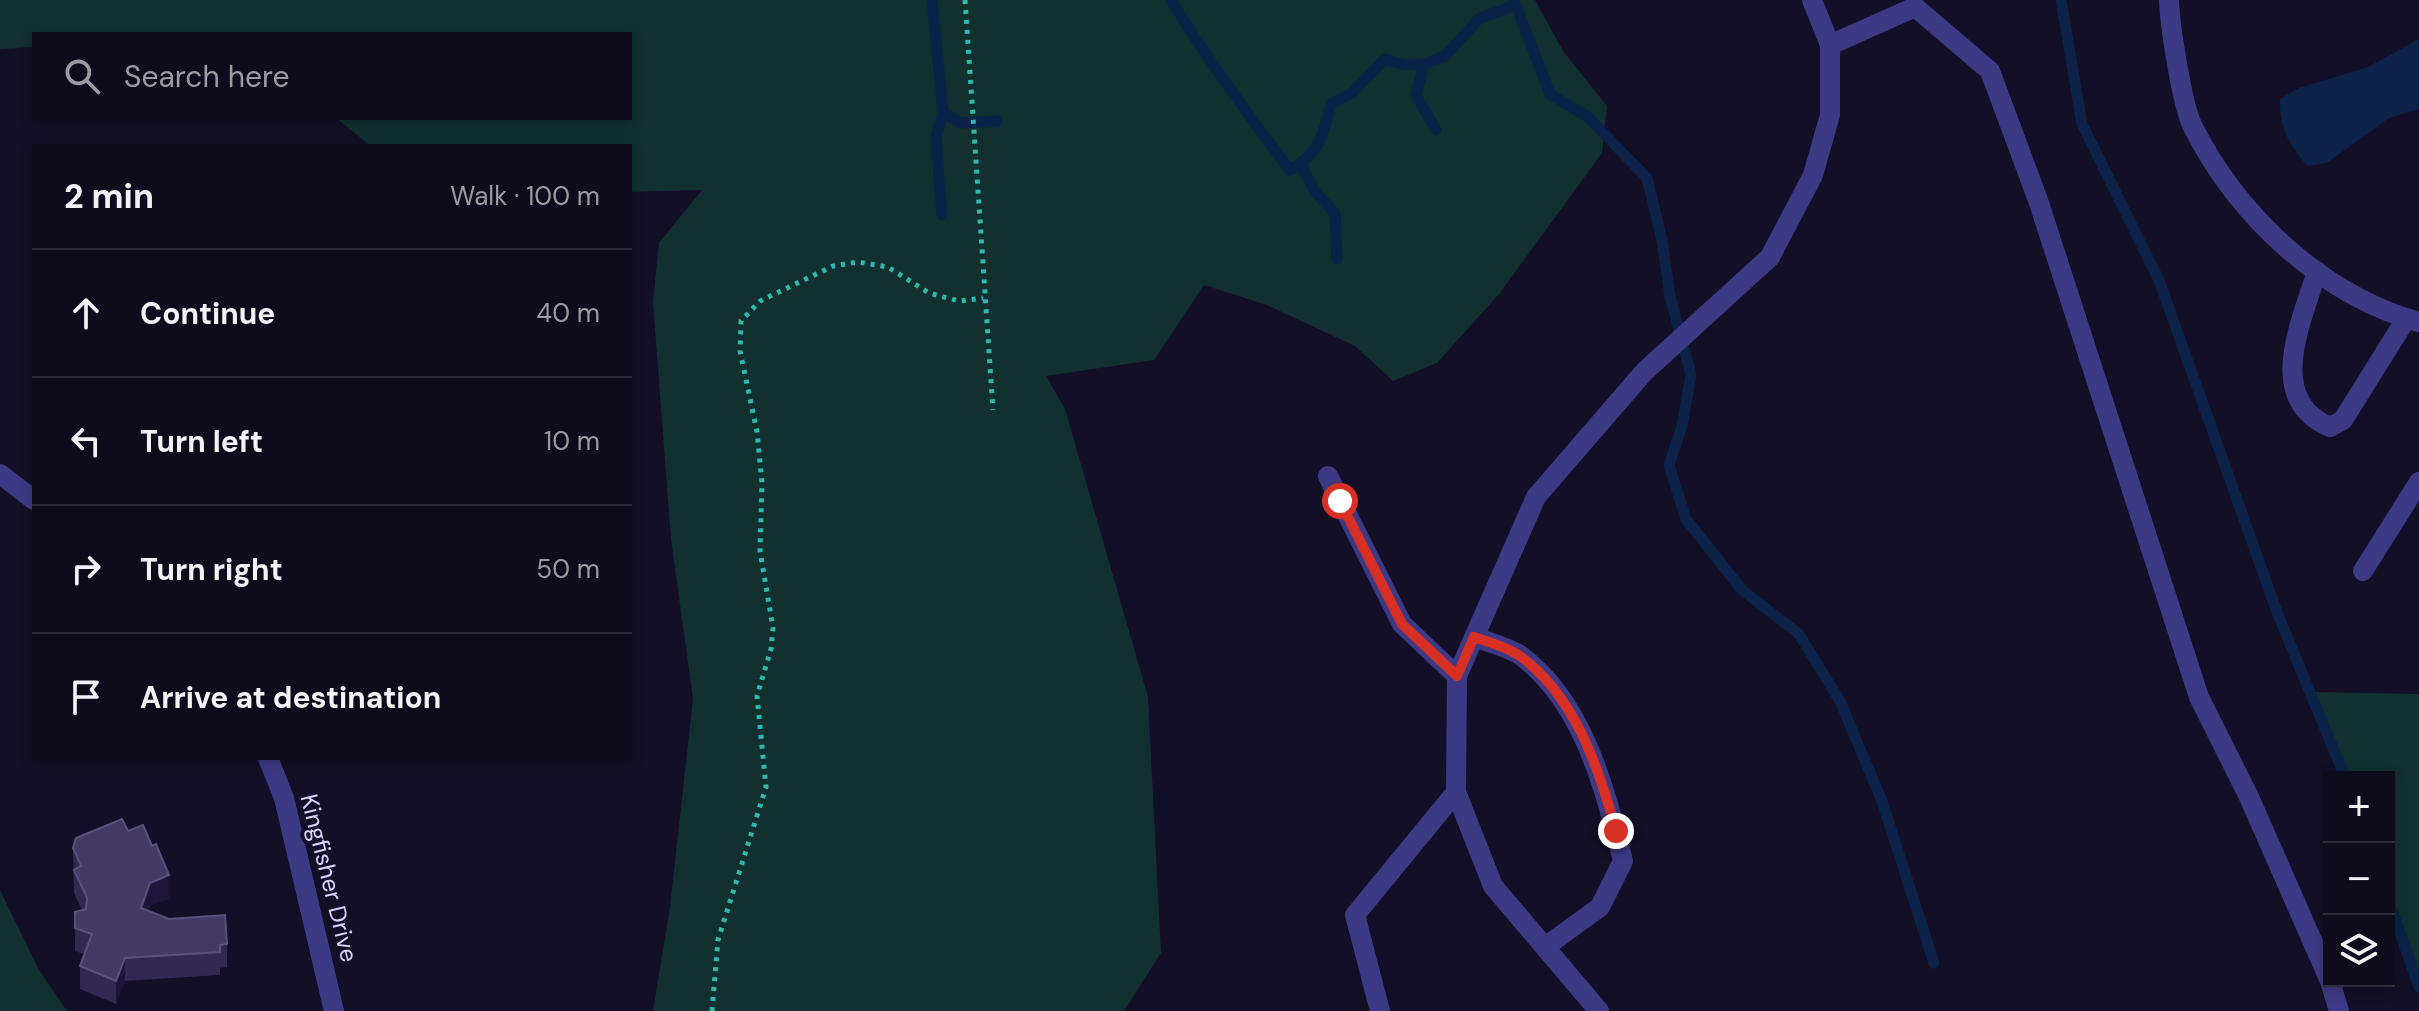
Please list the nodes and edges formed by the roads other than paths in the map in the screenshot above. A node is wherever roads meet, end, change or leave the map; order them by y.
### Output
1 (1812, 0) edge
2 (2169, 0) edge
3 (1916, 4) edge
4 (1830, 45) junction
5 (2317, 271) junction
6 (2412, 320) edge
7 (0, 474) edge
8 (1328, 476) dead end
9 (2419, 482) edge
10 (32, 498) edge
11 (2363, 571) dead end
12 (1474, 637) junction
13 (1457, 676) junction
14 (269, 760) edge
15 (1456, 792) junction
16 (1545, 947) junction
17 (2323, 966) edge
18 (2331, 987) edge
19 (334, 1011) edge
20 (1380, 1011) edge
21 (1599, 1011) edge
22 (2339, 1011) edge

1 - 4 street
2 - 5 street
3 - 4 street
3 - 17 street
4 - 12 street
5 - 6 street
5 - 6 street
7 - 10 street
8 - 13 street
9 - 11 street
12 - 13 street
12 - 16 street
13 - 15 street
14 - 19 street, Kingfisher Drive
15 - 16 street
15 - 20 street
16 - 21 street
18 - 22 street

